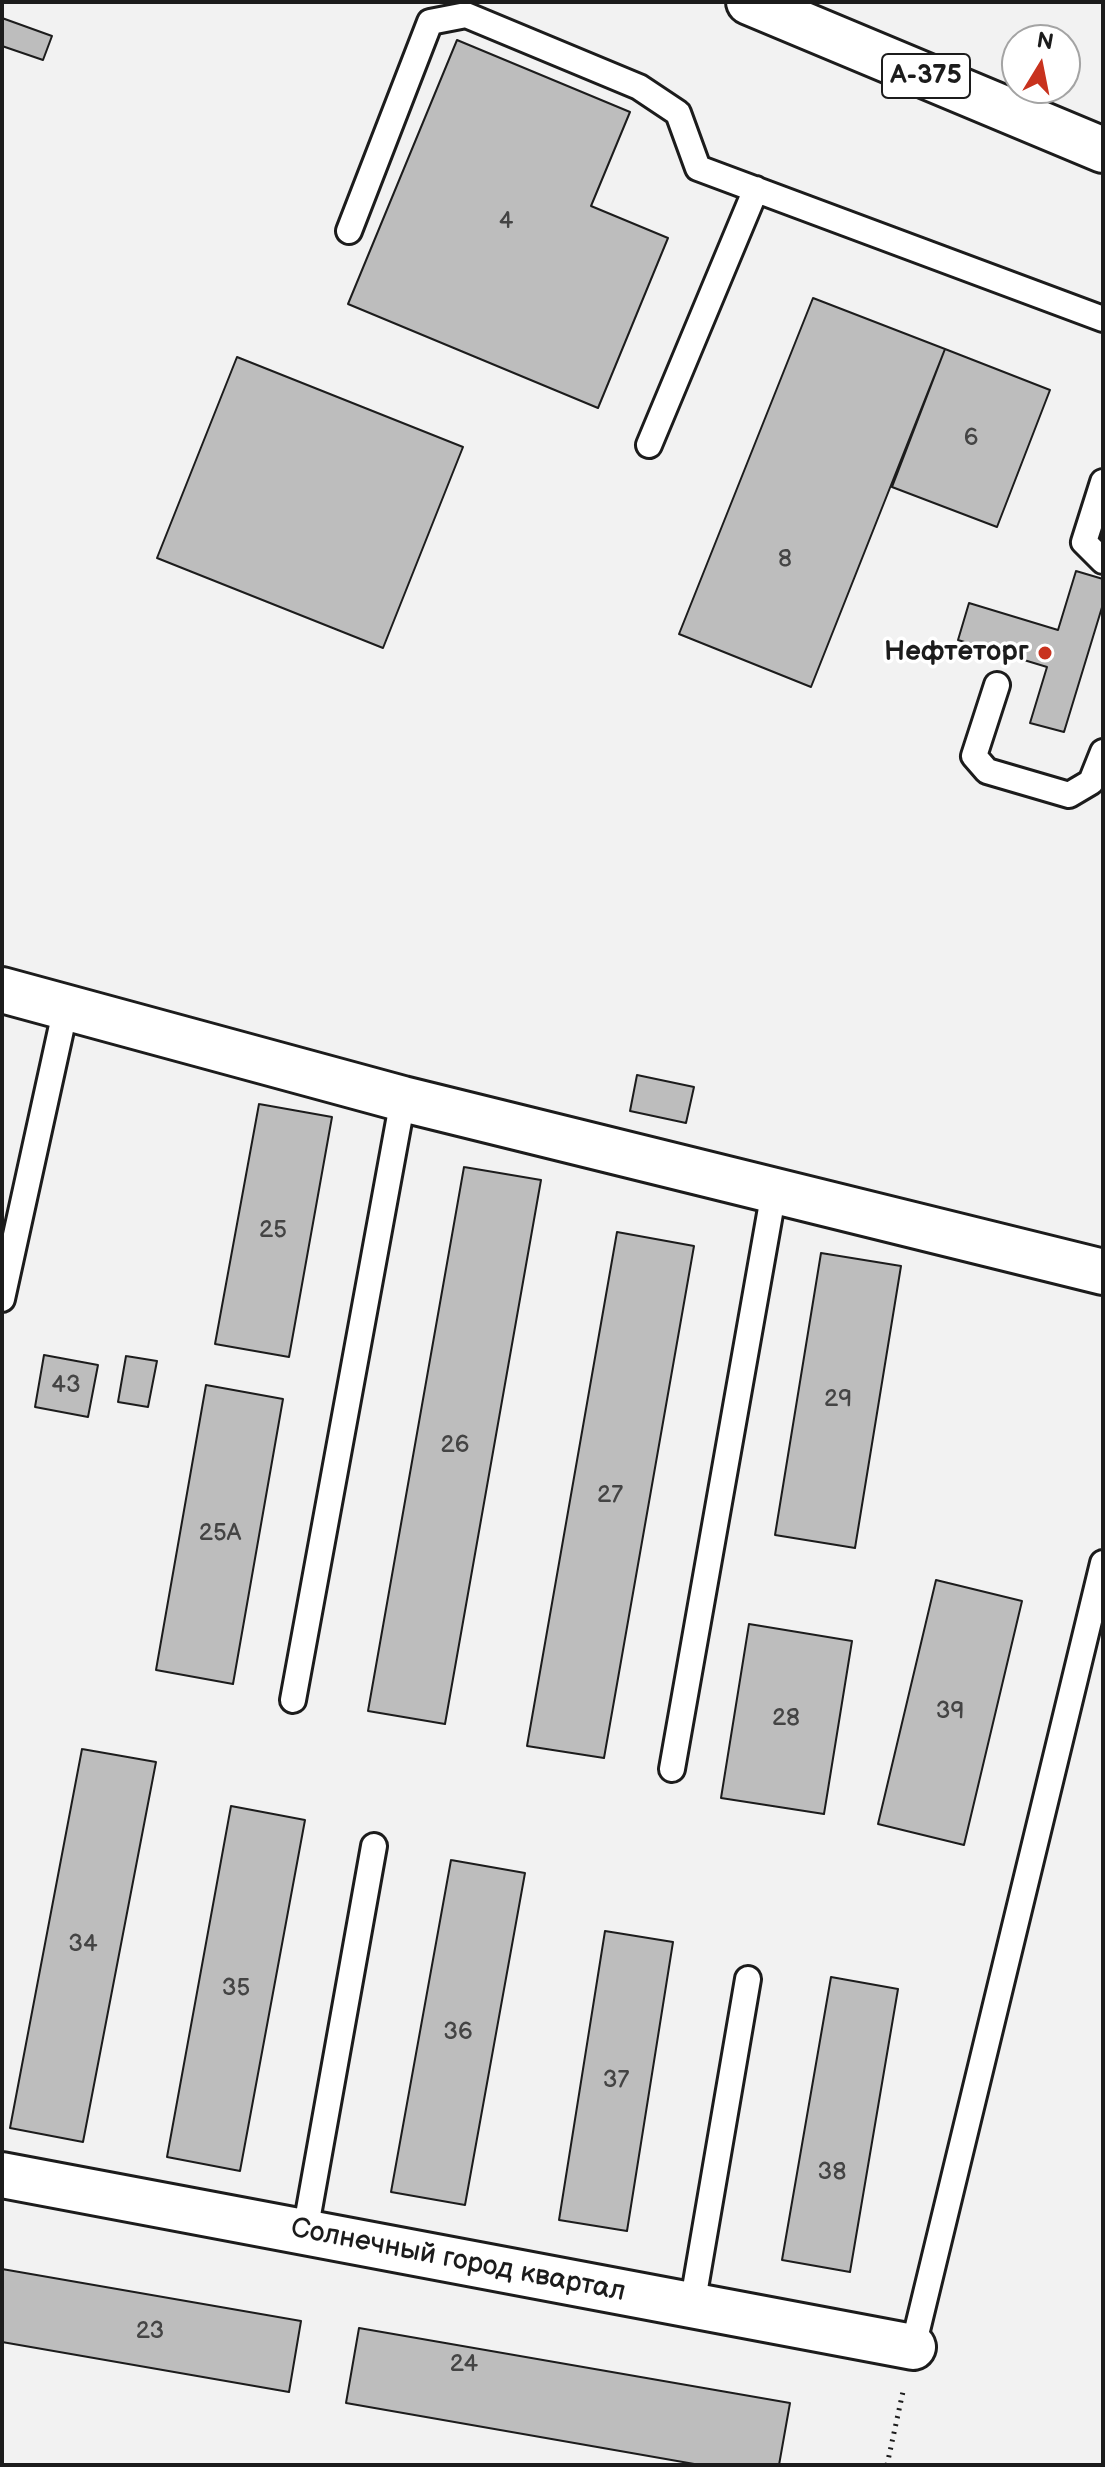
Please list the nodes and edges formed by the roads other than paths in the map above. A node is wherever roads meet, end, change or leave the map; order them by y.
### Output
1 (749, 2) edge
2 (1103, 150) edge
3 (756, 189) junction
4 (349, 231) dead end
5 (1103, 319) edge
6 (649, 445) dead end
7 (1103, 482) edge
8 (1103, 561) edge
9 (997, 685) dead end
10 (1103, 752) edge
11 (2, 990) edge
12 (66, 1007) junction
13 (403, 1099) junction
14 (774, 1191) junction
15 (1103, 1272) edge
16 (2, 1299) edge
17 (1103, 1563) edge
18 (293, 1700) dead end
19 (672, 1769) dead end
20 (374, 1846) dead end
21 (748, 1979) dead end
22 (2, 2175) edge
23 (305, 2232) junction
24 (692, 2306) junction
25 (913, 2347) joint

1 - 2 main road, А-375
3 - 4 lane
3 - 5 lane
3 - 6 lane
7 - 8 lane
9 - 10 lane
11 - 12 main road
12 - 13 main road
12 - 16 lane
13 - 14 main road
13 - 18 lane
14 - 15 main road
14 - 19 lane
17 - 25 lane
20 - 23 lane
21 - 24 lane
22 - 23 main road, Солнечный город квартал
23 - 24 main road, Солнечный город квартал
24 - 25 main road, Солнечный город квартал

